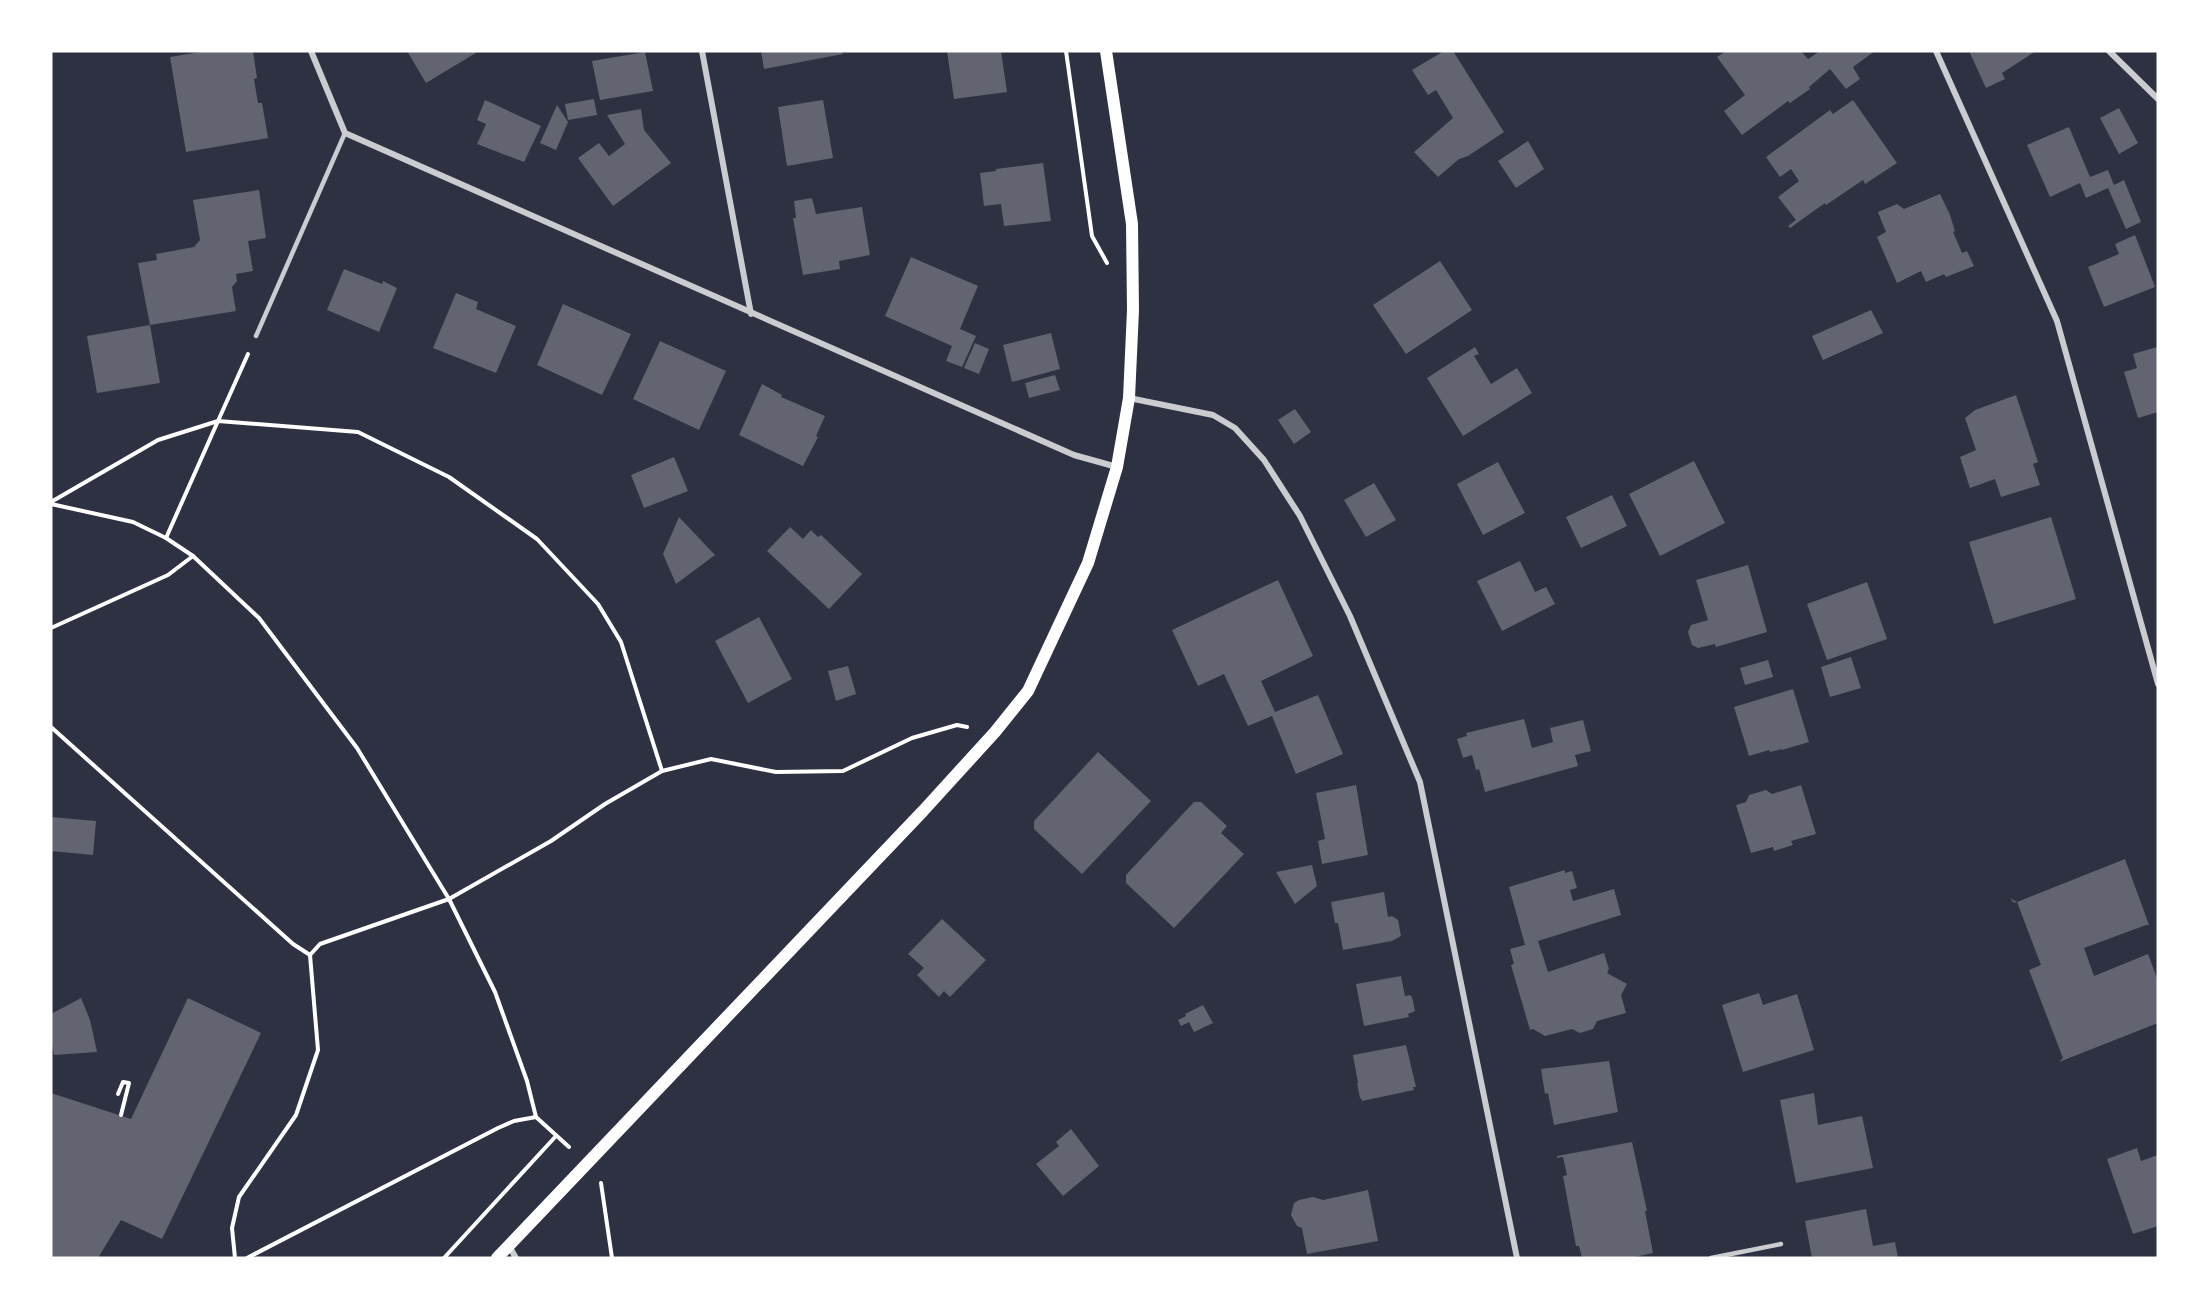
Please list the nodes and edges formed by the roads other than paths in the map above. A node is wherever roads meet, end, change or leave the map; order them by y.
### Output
1 (310, 51) edge
2 (702, 51) edge
3 (1106, 51) edge
4 (1936, 51) edge
5 (2109, 51) edge
6 (2158, 99) edge
7 (345, 134) junction
8 (751, 314) junction
9 (256, 336) road end
10 (1129, 398) junction
11 (1117, 467) junction
12 (2158, 684) edge
13 (1781, 1244) dead end
14 (508, 1246) junction
15 (496, 1258) edge
16 (516, 1258) edge
17 (1517, 1258) edge
18 (1711, 1258) edge

1 - 7 street
2 - 8 street
3 - 10 main road
4 - 12 street
5 - 6 street
7 - 8 street
7 - 9 lane
8 - 11 street
10 - 11 main road
10 - 17 street
11 - 14 main road
13 - 18 lane
14 - 15 main road
14 - 16 street

